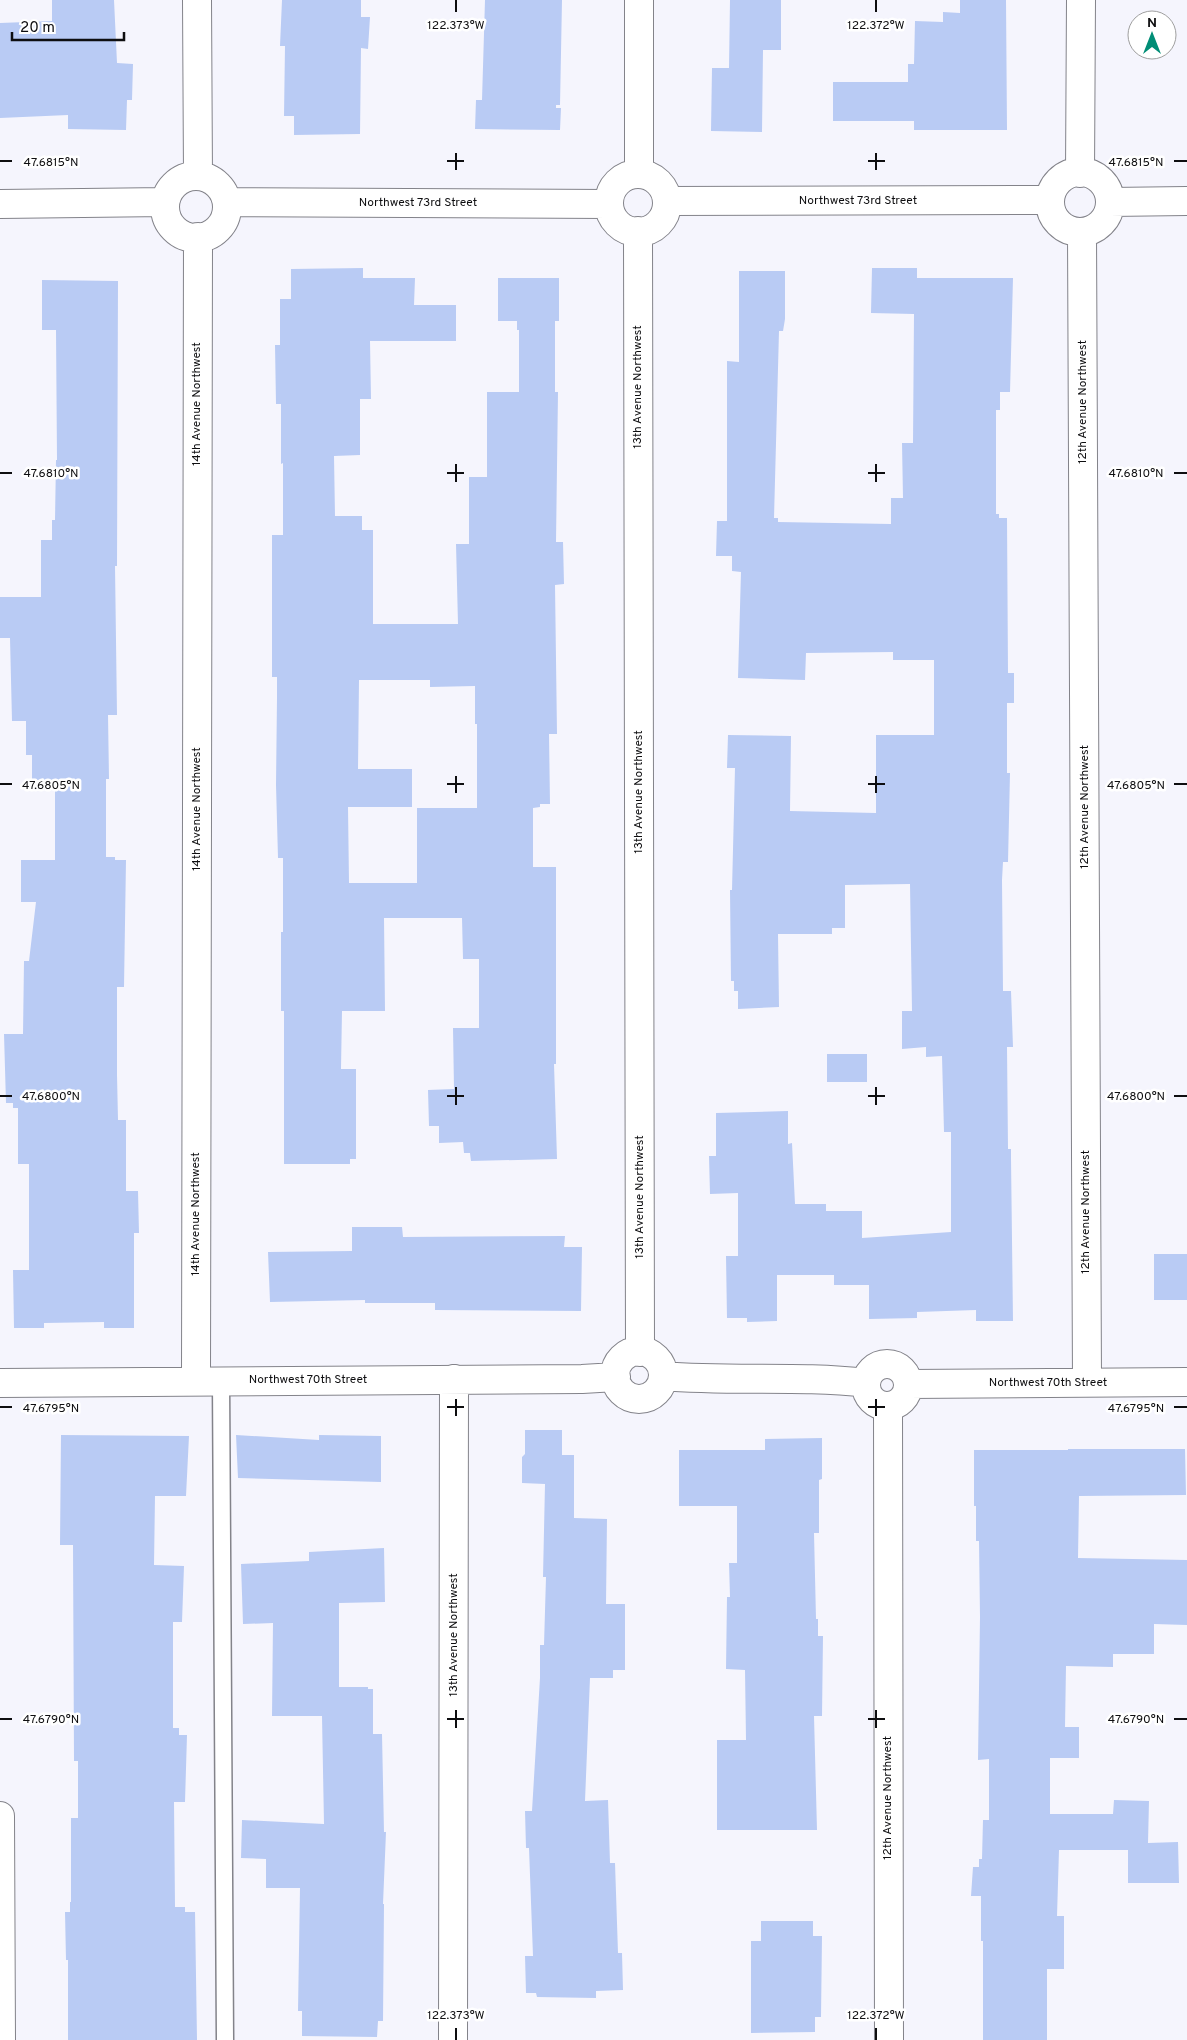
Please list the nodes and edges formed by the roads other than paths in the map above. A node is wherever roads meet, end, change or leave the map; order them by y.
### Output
1 (197, 0) edge
2 (639, 0) edge
3 (1081, 0) edge
4 (1080, 172) junction
5 (639, 174) junction
6 (198, 176) junction
7 (1050, 200) junction
8 (667, 201) junction
9 (1187, 201) edge
10 (165, 202) junction
11 (227, 202) junction
12 (1110, 202) junction
13 (0, 204) edge
14 (609, 204) junction
15 (638, 231) junction
16 (1082, 232) junction
17 (198, 237) junction
18 (640, 1352) junction
19 (663, 1376) junction
20 (616, 1377) junction
21 (454, 1379) junction
22 (209, 1381) junction
23 (0, 1382) edge
24 (1087, 1382) junction
25 (1187, 1382) edge
26 (866, 1383) junction
27 (909, 1384) junction
28 (888, 1406) junction
29 (0, 1816) edge
30 (1, 2040) edge
31 (225, 2040) edge
32 (453, 2040) edge
33 (889, 2040) edge

1 - 6 street
2 - 5 street
3 - 4 street
4 - 7 street
4 - 12 street
5 - 8 street
5 - 14 street
6 - 10 street
6 - 11 street
7 - 8 street, Northwest 73rd Street
7 - 16 street
8 - 15 street
9 - 12 street
10 - 13 street
10 - 17 street
11 - 14 street, Northwest 73rd Street
11 - 17 street
12 - 16 street
14 - 15 street
15 - 18 street, 13th Avenue Northwest
16 - 24 street, 12th Avenue Northwest
17 - 22 street, 14th Avenue Northwest
18 - 19 street
18 - 20 street
19 - 20 street
19 - 26 street
20 - 21 street, Northwest 70th Street
21 - 22 street, Northwest 70th Street
21 - 32 street, 13th Avenue Northwest
22 - 23 street, Northwest 70th Street
22 - 31 lane
24 - 25 street, Northwest 70th Street
24 - 27 street, Northwest 70th Street
26 - 27 street
26 - 28 street
27 - 28 street
28 - 33 street, 12th Avenue Northwest
29 - 30 street

